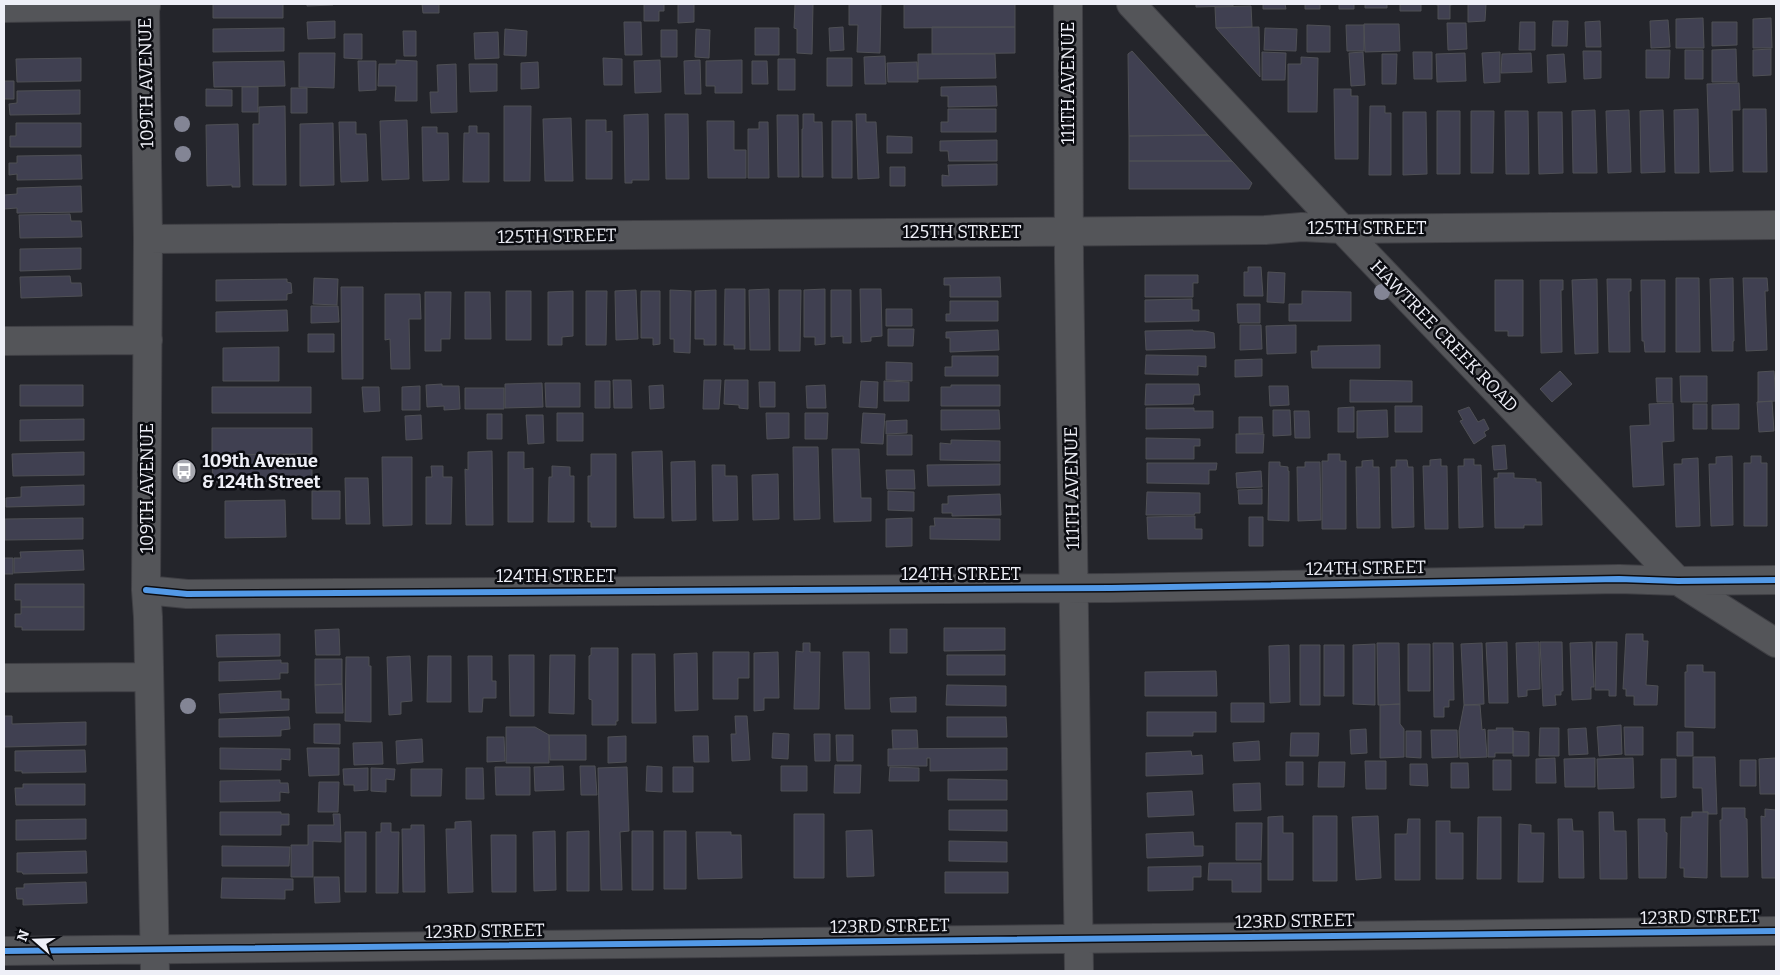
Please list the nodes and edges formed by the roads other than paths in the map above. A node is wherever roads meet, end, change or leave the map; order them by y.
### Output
1 (1068, 4) edge
2 (1131, 4) edge
3 (146, 5) edge
4 (4, 8) edge
5 (1776, 225) edge
6 (1342, 229) junction
7 (1069, 231) junction
8 (148, 239) junction
9 (148, 340) junction
10 (4, 341) edge
11 (1776, 580) edge
12 (1678, 581) junction
13 (1073, 588) junction
14 (146, 590) junction
15 (1776, 643) edge
16 (148, 677) junction
17 (4, 678) edge
18 (1776, 932) edge
19 (1079, 939) junction
20 (4, 951) edge
21 (155, 961) edge
22 (1079, 971) edge

1 - 7 street, 111TH AVENUE
2 - 6 street, HAWTREE CREEK ROAD
3 - 4 street
3 - 8 street, 109TH AVENUE
5 - 6 street, 125TH STREET
6 - 7 street, 125TH STREET
6 - 12 street, HAWTREE CREEK ROAD
7 - 8 street, 125TH STREET
7 - 13 street, 111TH AVENUE
8 - 9 street, 109TH AVENUE
9 - 10 street
9 - 14 street, 109TH AVENUE
11 - 12 street, 124TH STREET
12 - 13 street, 124TH STREET
12 - 15 street, HAWTREE CREEK ROAD
13 - 14 street, 124TH STREET
13 - 19 street, 111TH AVENUE
14 - 16 street, 109TH AVENUE
16 - 17 street
16 - 21 street, 109TH AVENUE
18 - 19 street, 123RD STREET
19 - 21 street, 123RD STREET
19 - 22 street, 111TH AVENUE
20 - 21 street, 123RD STREET

